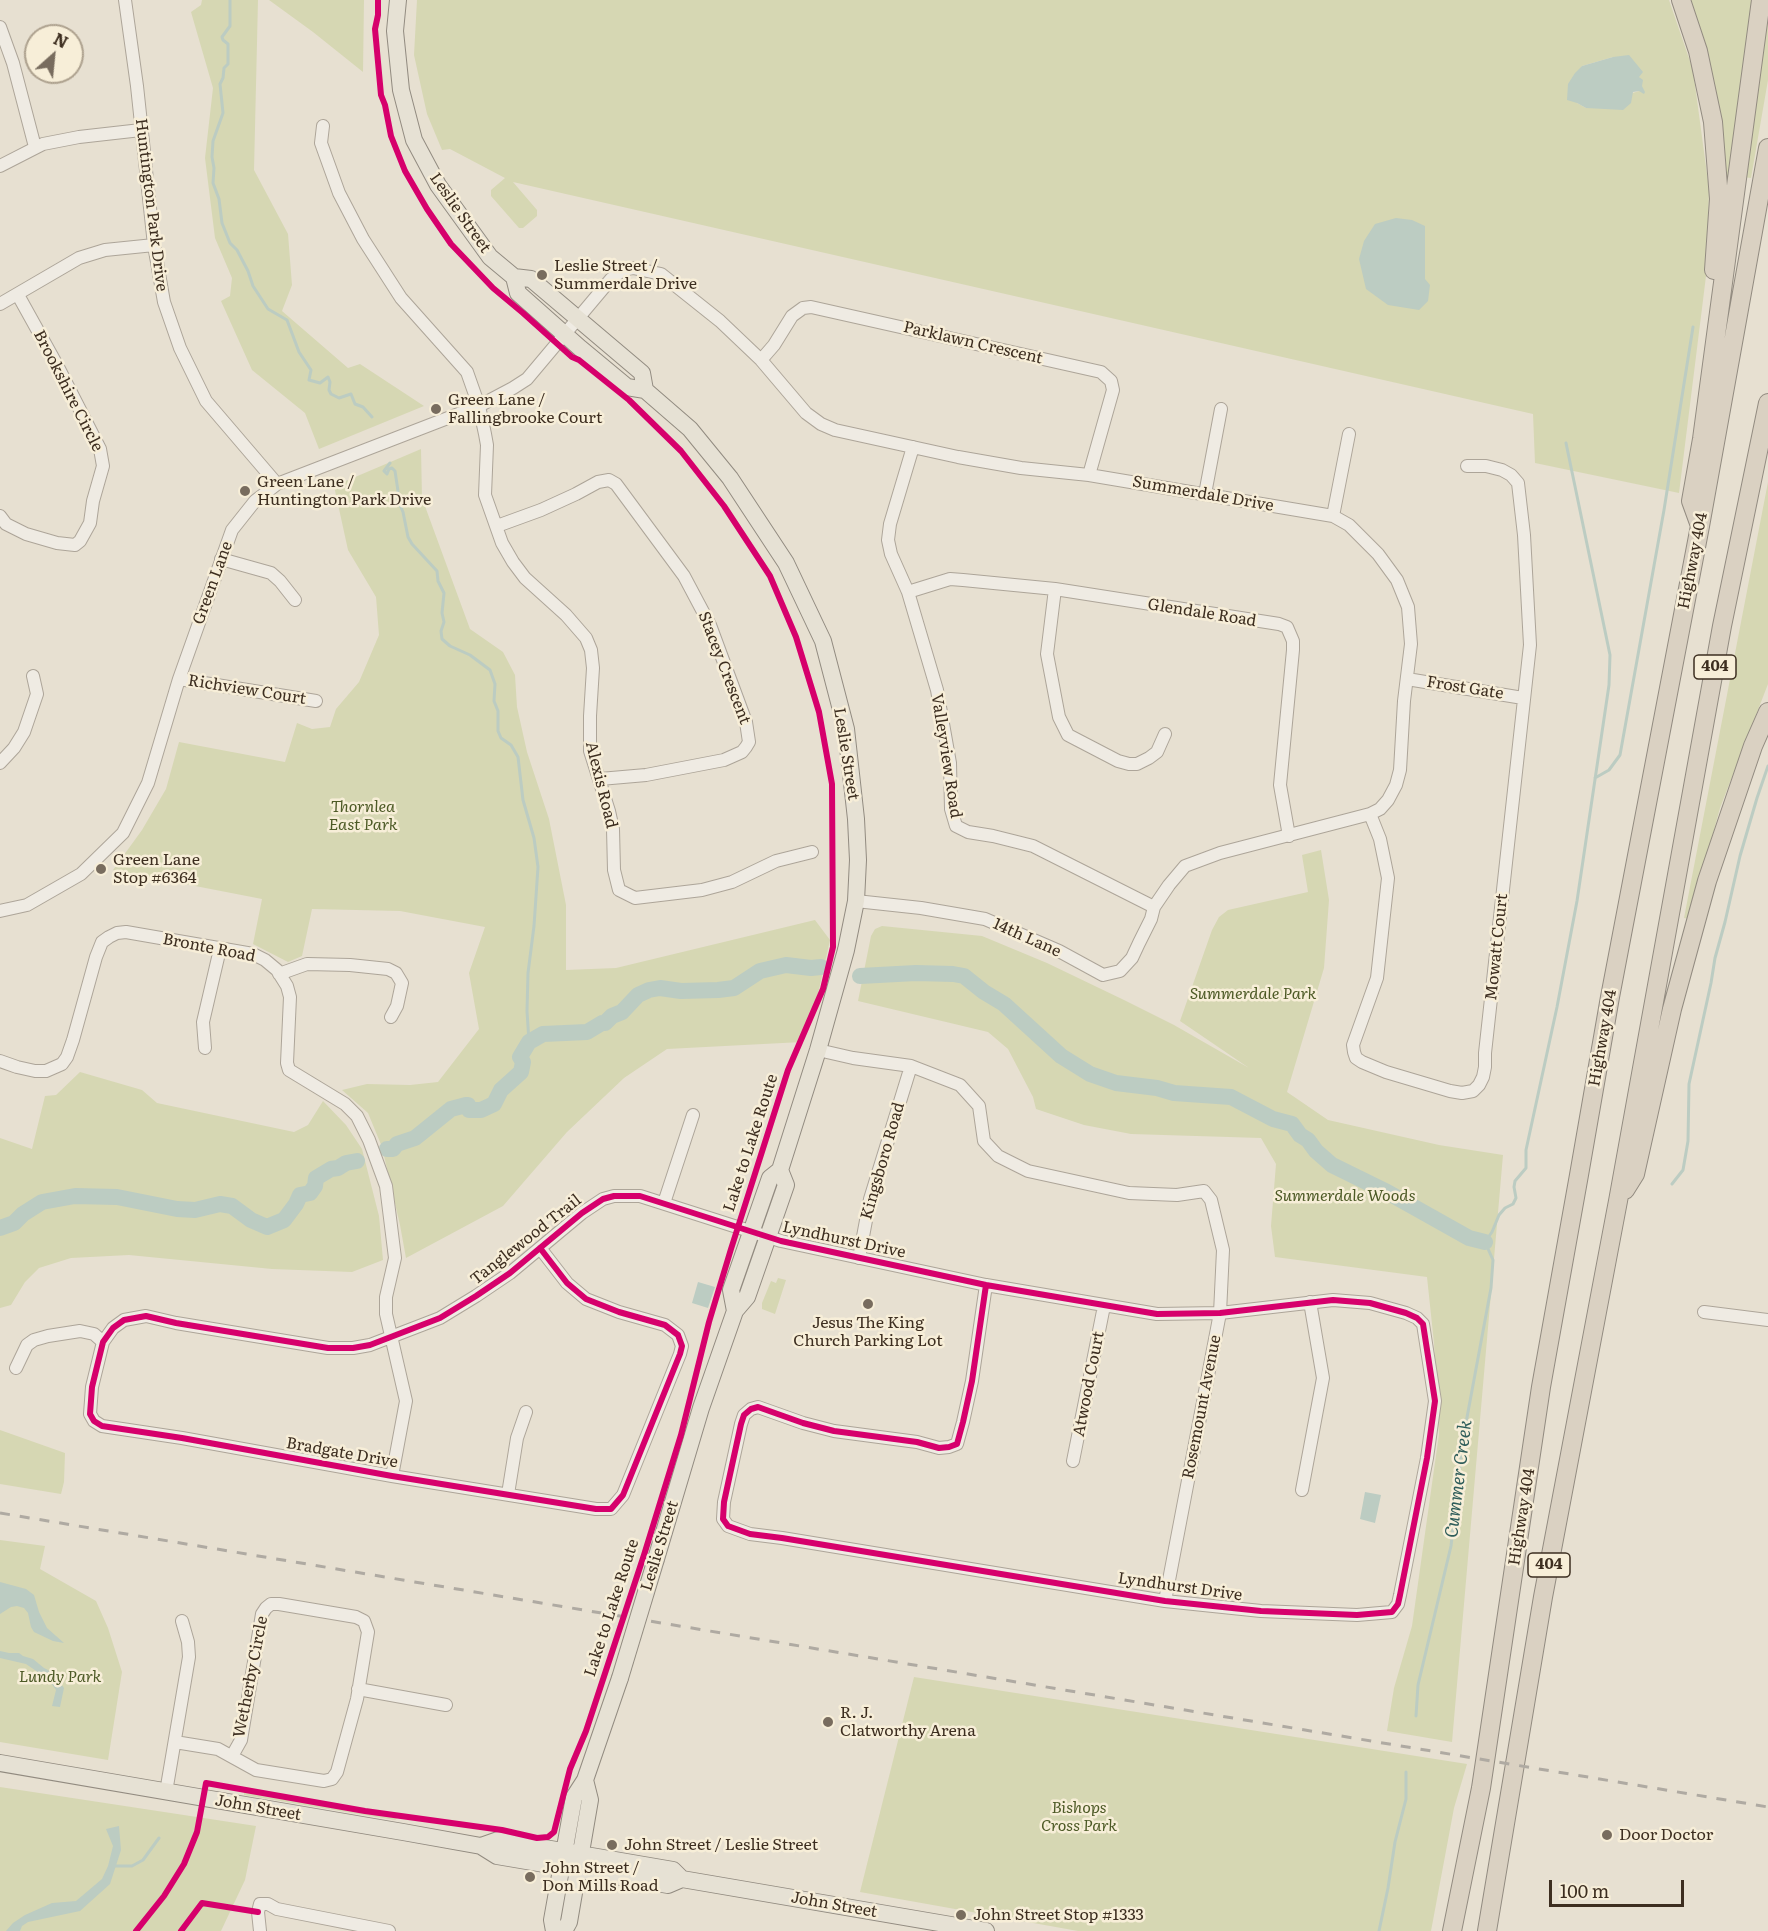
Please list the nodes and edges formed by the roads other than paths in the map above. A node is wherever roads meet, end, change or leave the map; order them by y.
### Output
1 (125, 0) edge
2 (399, 0) edge
3 (1681, 0) edge
4 (1761, 0) edge
5 (0, 27) edge
6 (323, 126) dead end
7 (141, 130) junction
8 (35, 147) junction
9 (1768, 148) edge
10 (0, 166) edge
11 (154, 244) junction
12 (514, 277) junction
13 (18, 295) junction
14 (0, 304) edge
15 (579, 319) junction
16 (565, 335) junction
17 (1714, 354) junction
18 (761, 360) junction
19 (645, 390) junction
20 (1768, 404) edge
21 (479, 406) junction
22 (1221, 409) dead end
23 (1349, 434) dead end
24 (913, 447) junction
25 (1467, 466) dead end
26 (1089, 475) junction
27 (277, 484) junction
28 (1204, 494) junction
29 (0, 516) edge
30 (1333, 516) junction
31 (497, 526) junction
32 (1700, 526) junction
33 (221, 559) junction
34 (1055, 589) junction
35 (908, 592) junction
36 (295, 600) dead end
37 (33, 676) dead end
38 (179, 679) junction
39 (1407, 679) junction
40 (1523, 698) junction
41 (316, 701) dead end
42 (1768, 712) edge
43 (1165, 734) dead end
44 (0, 763) edge
45 (600, 780) junction
46 (1370, 814) junction
47 (1289, 836) junction
48 (812, 852) dead end
49 (856, 901) junction
50 (1154, 907) junction
51 (0, 911) edge
52 (220, 949) junction
53 (279, 974) junction
54 (392, 1017) dead end
55 (205, 1048) dead end
56 (818, 1050) junction
57 (0, 1061) edge
58 (911, 1065) junction
59 (693, 1115) dead end
60 (1618, 1201) junction
61 (664, 1203) junction
62 (759, 1234) junction
63 (540, 1248) junction
64 (859, 1258) junction
65 (986, 1285) junction
66 (1310, 1302) junction
67 (1104, 1306) junction
68 (1704, 1311) dead end
69 (1220, 1313) junction
70 (1768, 1320) edge
71 (391, 1338) junction
72 (103, 1341) junction
73 (16, 1368) dead end
74 (526, 1412) dead end
75 (1073, 1461) dead end
76 (392, 1476) junction
77 (1302, 1490) dead end
78 (508, 1494) junction
79 (1165, 1601) junction
80 (182, 1622) dead end
81 (358, 1689) junction
82 (446, 1705) dead end
83 (175, 1742) junction
84 (232, 1756) junction
85 (0, 1763) edge
86 (165, 1792) junction
87 (571, 1861) junction
88 (260, 1931) edge
89 (389, 1931) edge
90 (554, 1931) edge
91 (564, 1931) edge
92 (986, 1931) edge
93 (1452, 1931) edge
94 (1487, 1931) edge

1 - 7 street, Huntington Park Drive
2 - 12 main road, Leslie Street
3 - 17 highway
4 - 17 highway
5 - 8 street
6 - 21 street, Alexis Road
7 - 8 street
7 - 11 street, Huntington Park Drive
8 - 10 street
9 - 32 highway, Highway 404 / 404
11 - 13 street
11 - 27 street, Huntington Park Drive
12 - 15 main road, Leslie Street
12 - 16 main road, Leslie Street
13 - 14 street
13 - 29 street, Brookshire Circle
15 - 16 street, Green Lane
15 - 18 street, Summerdale Drive
15 - 19 main road, Leslie Street
16 - 19 main road, Leslie Street
16 - 21 street, Green Lane
17 - 32 highway
18 - 24 street, Summerdale Drive
18 - 26 street, Parklawn Crescent
19 - 49 main road, Leslie Street
20 - 60 highway, Highway 404 / 404
21 - 27 street, Green Lane
21 - 31 street, Alexis Road
22 - 28 street
23 - 30 street
24 - 26 street, Summerdale Drive
24 - 35 street, Valleyview Road
25 - 40 street, Mowatt Court
26 - 28 street, Summerdale Drive
27 - 33 street, Green Lane
28 - 30 street, Summerdale Drive
30 - 39 street, Summerdale Drive
31 - 45 street, Alexis Road
31 - 45 street, Stacey Crescent
32 - 93 highway, Highway 404 / 404
33 - 36 street
33 - 38 street, Green Lane
34 - 35 street, Glendale Road
34 - 43 street
34 - 47 street, Glendale Road
35 - 50 street, Valleyview Road
37 - 44 street
38 - 41 street, Richview Court
38 - 51 street, Green Lane
39 - 40 street, Frost Gate
39 - 46 street, Summerdale Drive
40 - 46 street, Mowatt Court
42 - 60 highway
45 - 48 street, Alexis Road
46 - 47 street, Summerdale Drive
47 - 50 street, Summerdale Drive
49 - 50 street, 14th Lane
49 - 56 main road, Leslie Street
52 - 53 street, Bronte Road
52 - 55 street
52 - 57 street, Bronte Road
53 - 54 street
53 - 71 street, Bronte Road
56 - 58 street, Rosemount Avenue
56 - 62 main road, Leslie Street
58 - 64 street, Kingsboro Road
58 - 69 street, Rosemount Avenue
59 - 61 street
60 - 94 highway, Highway 404 / 404
61 - 62 street, Tanglewood Trail
61 - 63 street, Tanglewood Trail
62 - 64 street, Lyndhurst Drive
62 - 87 main road, Leslie Street, bridge
63 - 71 street, Tanglewood Trail
63 - 78 street, Bradgate Drive
64 - 65 street, Lyndhurst Drive
65 - 67 street, Lyndhurst Drive
65 - 79 street, Lyndhurst Drive
66 - 69 street, Lyndhurst Drive
66 - 77 street
66 - 79 street, Lyndhurst Drive
67 - 69 street, Lyndhurst Drive
67 - 75 street, Atwood Court
68 - 70 street
69 - 79 street, Rosemount Avenue
71 - 72 street
71 - 76 street, Bronte Road
72 - 73 street
72 - 76 street, Bradgate Drive
74 - 78 street
76 - 78 street, Bradgate Drive
80 - 83 street
81 - 82 street
81 - 84 street, Wetherby Circle
81 - 84 street, Wetherby Circle
83 - 84 street, Wetherby Circle
83 - 86 street
85 - 86 main road, John Street
86 - 87 main road, John Street
87 - 90 main road
87 - 91 main road
87 - 92 main road, John Street
88 - 89 street

